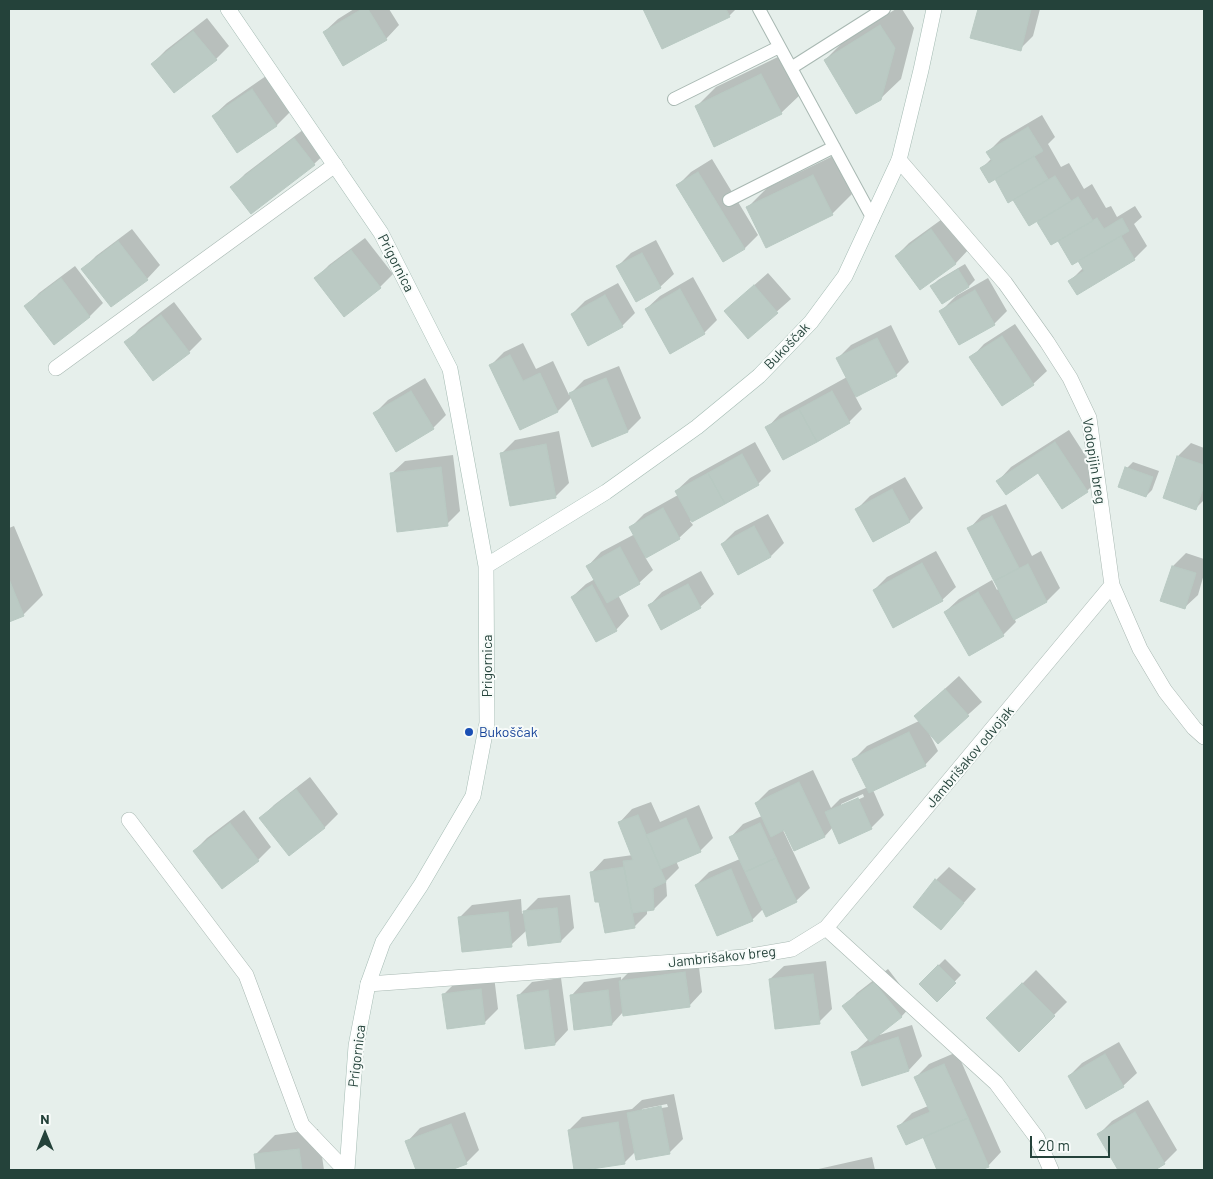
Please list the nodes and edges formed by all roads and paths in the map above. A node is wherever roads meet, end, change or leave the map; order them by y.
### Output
1 (228, 9) edge
2 (759, 9) edge
3 (884, 9) edge
4 (934, 9) edge
5 (779, 47) junction
6 (791, 68) junction
7 (674, 99) dead end
8 (834, 147) junction
9 (899, 160) junction
10 (335, 165) junction
11 (729, 200) dead end
12 (873, 219) junction
13 (56, 368) dead end
14 (486, 566) junction
15 (1112, 585) junction
16 (1204, 737) edge
17 (130, 820) dead end
18 (826, 928) junction
19 (368, 984) junction
20 (346, 1170) edge
21 (1051, 1170) edge

1 - 10 street, Prigornica
2 - 5 lane
3 - 6 lane
4 - 9 street, Bukoščak
5 - 6 lane
5 - 7 lane
6 - 8 lane
8 - 11 lane
8 - 12 lane
9 - 12 street, Bukoščak
9 - 15 street, Vodopijin breg
10 - 13 street
10 - 14 street, Prigornica
12 - 14 street, Bukoščak
14 - 19 street, Prigornica
15 - 16 street, Vodopijin breg
15 - 18 street, Jambrišakov odvojak
17 - 20 street, Prigornica
18 - 19 street, Jambrišakov breg
18 - 21 street
19 - 20 street, Prigornica

